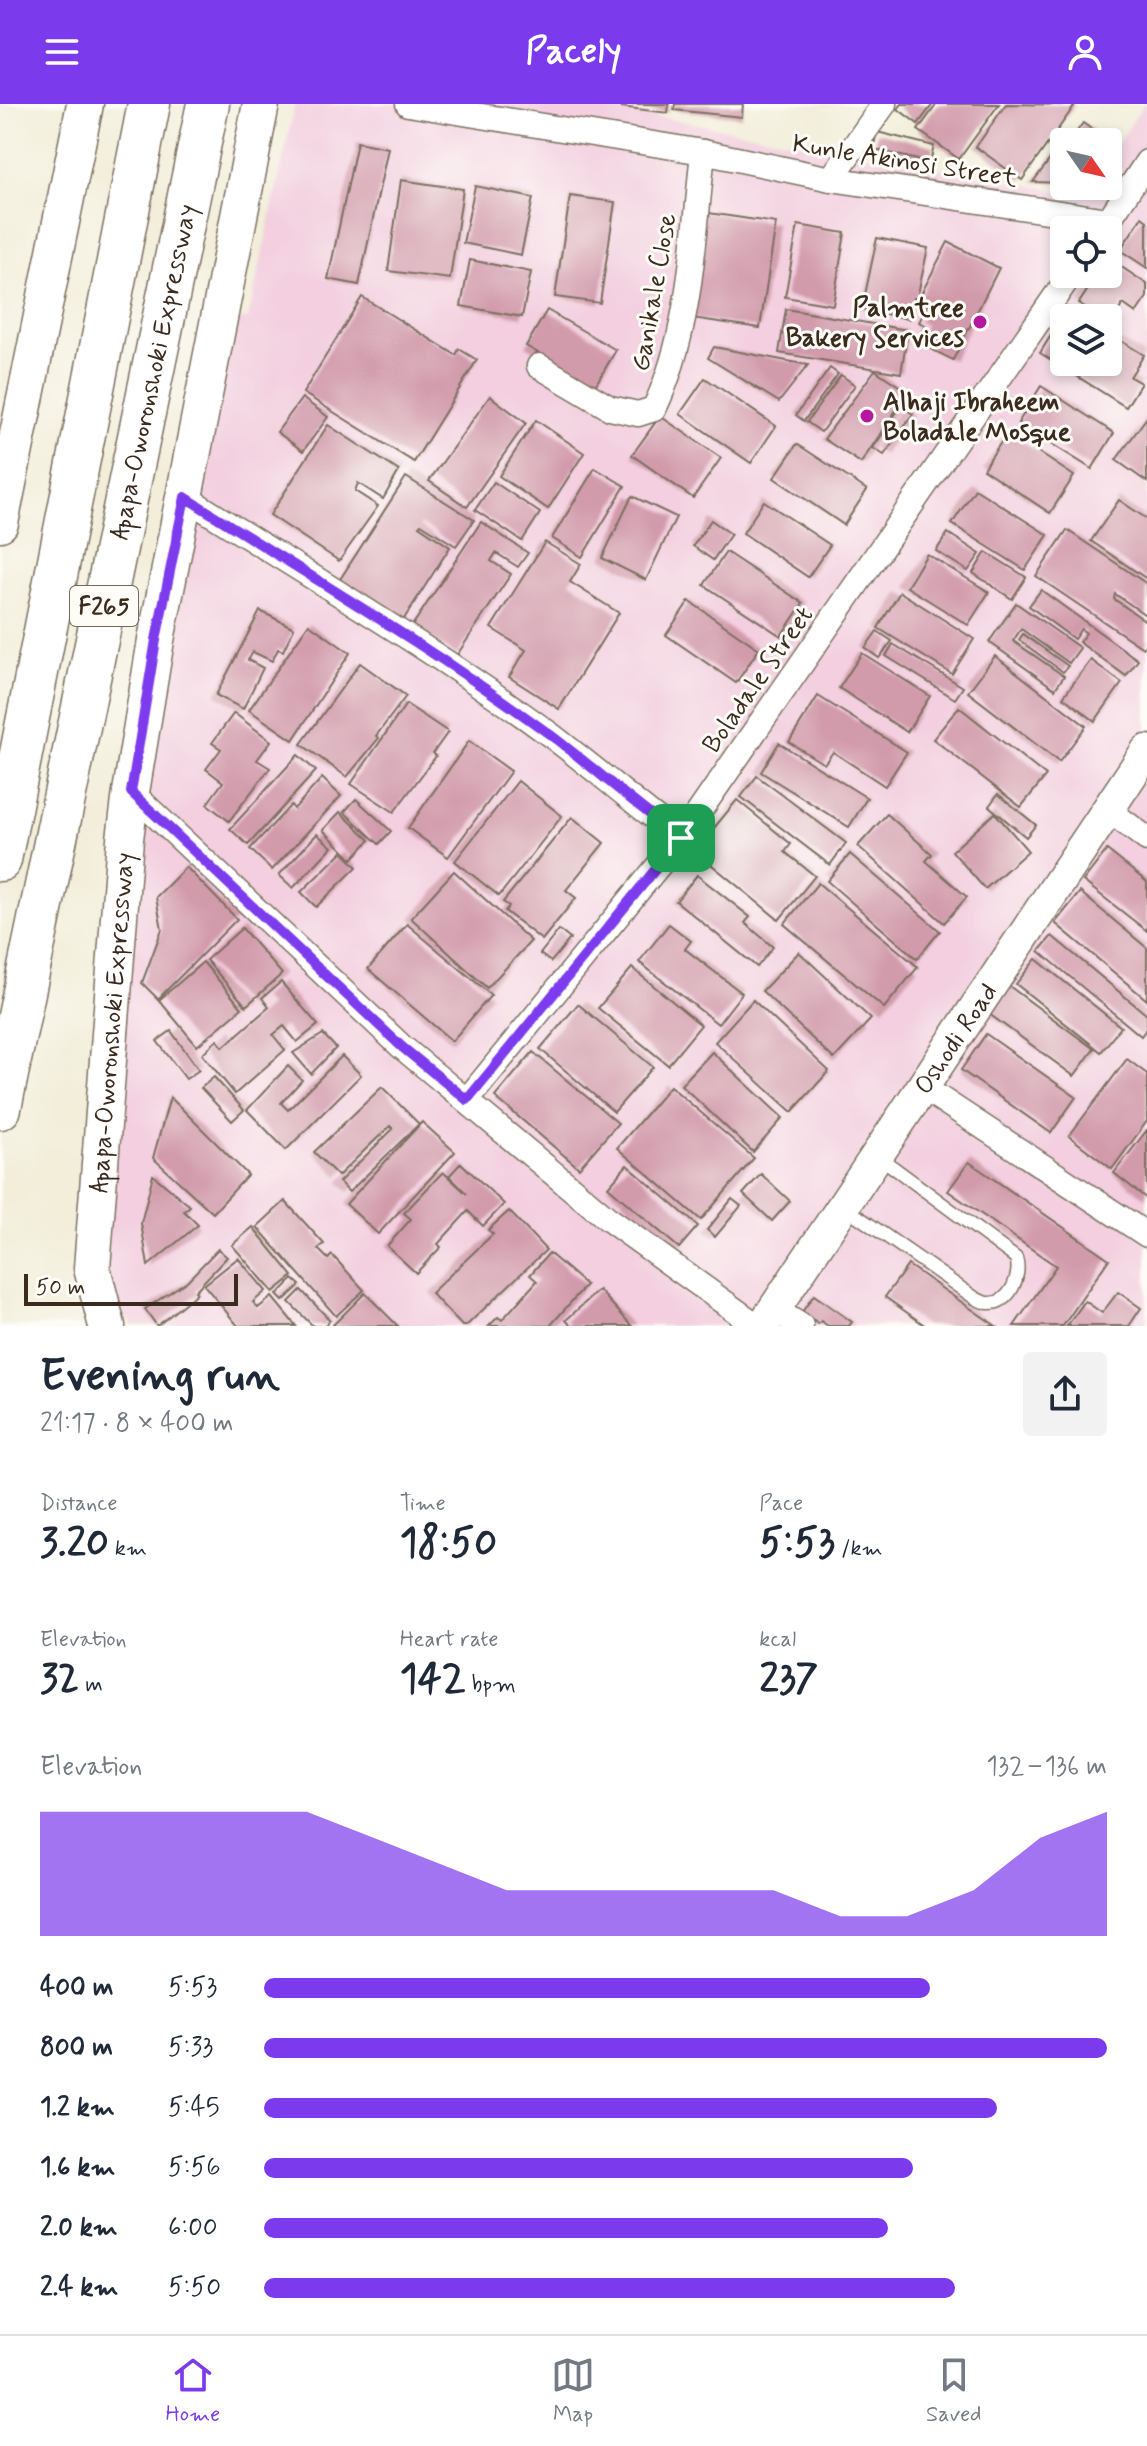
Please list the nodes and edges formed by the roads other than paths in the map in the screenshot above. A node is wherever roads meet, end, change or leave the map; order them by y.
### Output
1 (85, 104) edge
2 (149, 104) edge
3 (208, 104) edge
4 (261, 104) edge
5 (408, 104) edge
6 (884, 104) edge
7 (703, 152) junction
8 (1147, 162) edge
9 (831, 179) junction
10 (1051, 216) edge
11 (1111, 216) edge
12 (1061, 288) edge
13 (539, 366) dead end
14 (185, 497) junction
15 (0, 523) edge
16 (1147, 751) edge
17 (131, 792) junction
18 (1107, 809) junction
19 (681, 838) junction
20 (1147, 839) edge
21 (0, 860) edge
22 (924, 1088) junction
23 (467, 1100) junction
24 (0, 1108) edge
25 (878, 1156) junction
26 (843, 1206) junction
27 (1147, 1235) edge
28 (765, 1320) edge
29 (107, 1326) edge
30 (801, 1326) edge

1 - 15 main road
2 - 21 highway, Apapa-Oworonshoki Expressway / F265
3 - 24 highway, Apapa-Oworonshoki Expressway / F265
4 - 14 main road, Apapa-Oworonshoki Expressway
5 - 7 street, Kunle Akinosi Street
6 - 9 street
7 - 9 street, Kunle Akinosi Street
7 - 13 street, Ganikale Close
8 - 11 street
9 - 10 street, Kunle Akinosi Street
12 - 19 street, Boladale Street
14 - 17 main road, Apapa-Oworonshoki Expressway
14 - 19 street
16 - 18 street, Oshodi Road
17 - 23 street
17 - 29 main road, Apapa-Oworonshoki Expressway
18 - 20 street
18 - 22 street, Oshodi Road
19 - 23 street, Boladale Street
22 - 25 street, Oshodi Road
22 - 27 street
23 - 28 street
25 - 26 street, Oshodi Road
25 - 26 lane
26 - 28 street, Oshodi Road
28 - 30 street

